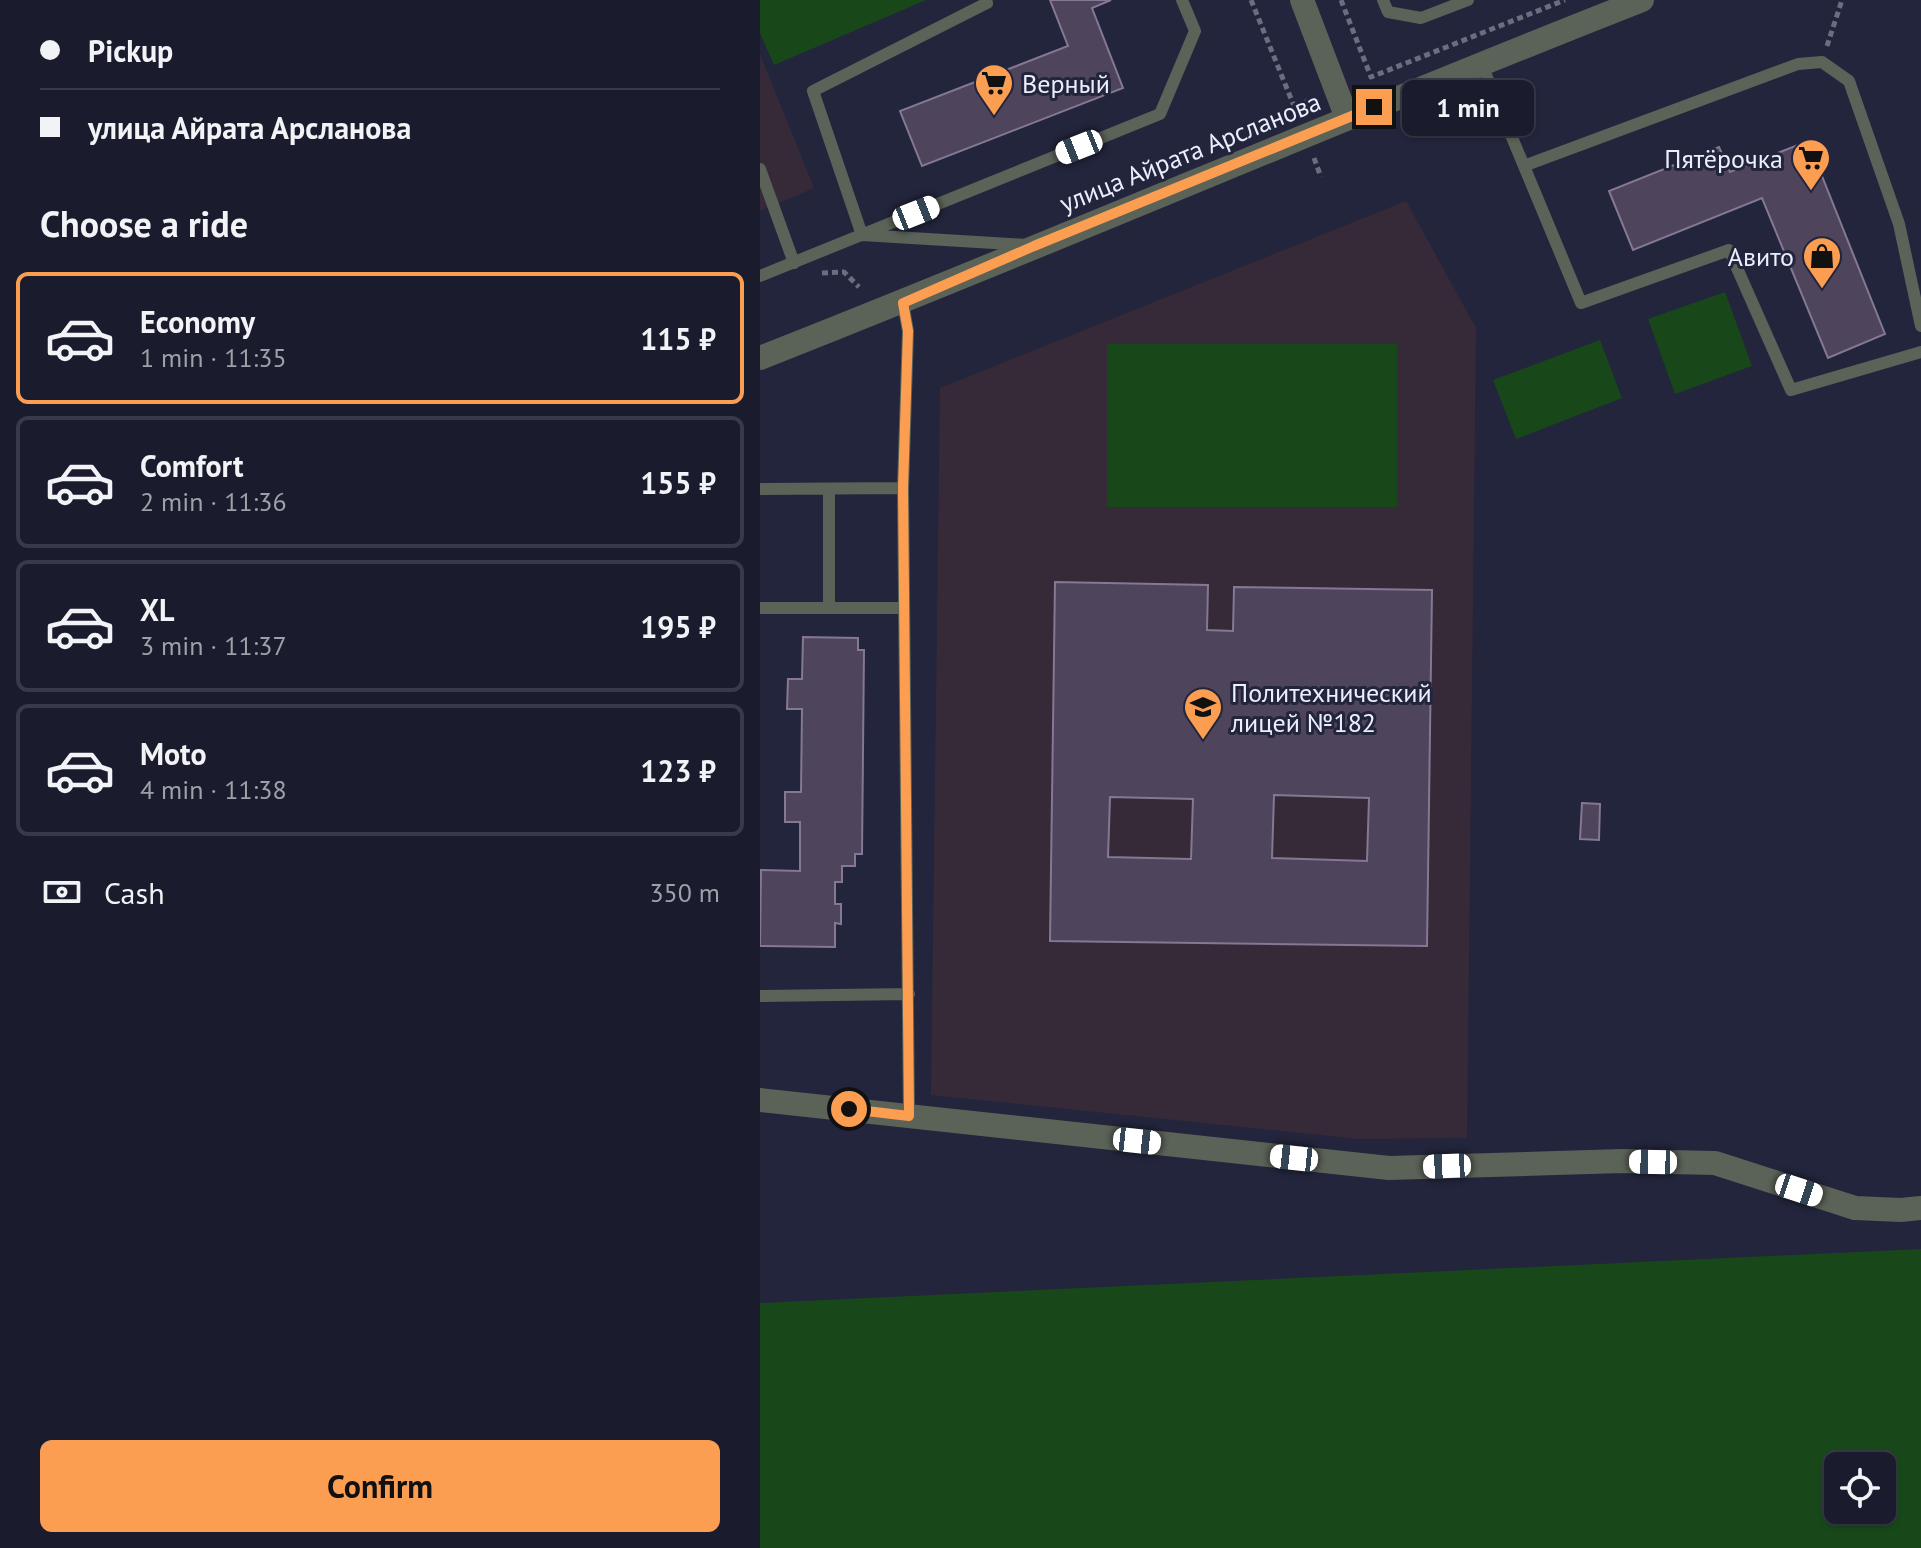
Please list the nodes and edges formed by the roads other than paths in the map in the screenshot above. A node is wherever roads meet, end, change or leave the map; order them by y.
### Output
1 (986, 0) edge
2 (1182, 0) edge
3 (1302, 0) edge
4 (1383, 0) edge
5 (1468, 0) edge
6 (1642, 0) edge
7 (1481, 63) junction
8 (1347, 118) junction
9 (1524, 166) junction
10 (760, 169) edge
11 (862, 235) junction
12 (1034, 246) junction
13 (794, 263) junction
14 (760, 276) edge
15 (903, 303) junction
16 (1921, 326) edge
17 (1921, 352) edge
18 (760, 358) edge
19 (903, 488) junction
20 (760, 489) edge
21 (829, 489) junction
22 (760, 608) edge
23 (829, 608) junction
24 (903, 608) junction
25 (909, 994) junction
26 (760, 996) edge
27 (760, 1100) edge
28 (909, 1116) junction
29 (1921, 1208) edge

1 - 11 lane
2 - 11 lane
3 - 8 street
4 - 5 lane
6 - 7 street, улица Айрата Арсланова
7 - 8 street, улица Айрата Арсланова
7 - 9 lane
8 - 12 street, улица Айрата Арсланова
9 - 16 lane
9 - 17 lane
10 - 13 lane
11 - 12 lane
11 - 13 lane
12 - 15 street, улица Айрата Арсланова
13 - 14 lane
15 - 18 street, улица Айрата Арсланова
15 - 19 lane
19 - 21 lane
19 - 24 lane
20 - 21 lane
21 - 23 lane
22 - 23 lane
23 - 24 lane
24 - 25 lane
25 - 26 lane
25 - 28 lane
27 - 28 street
28 - 29 street

